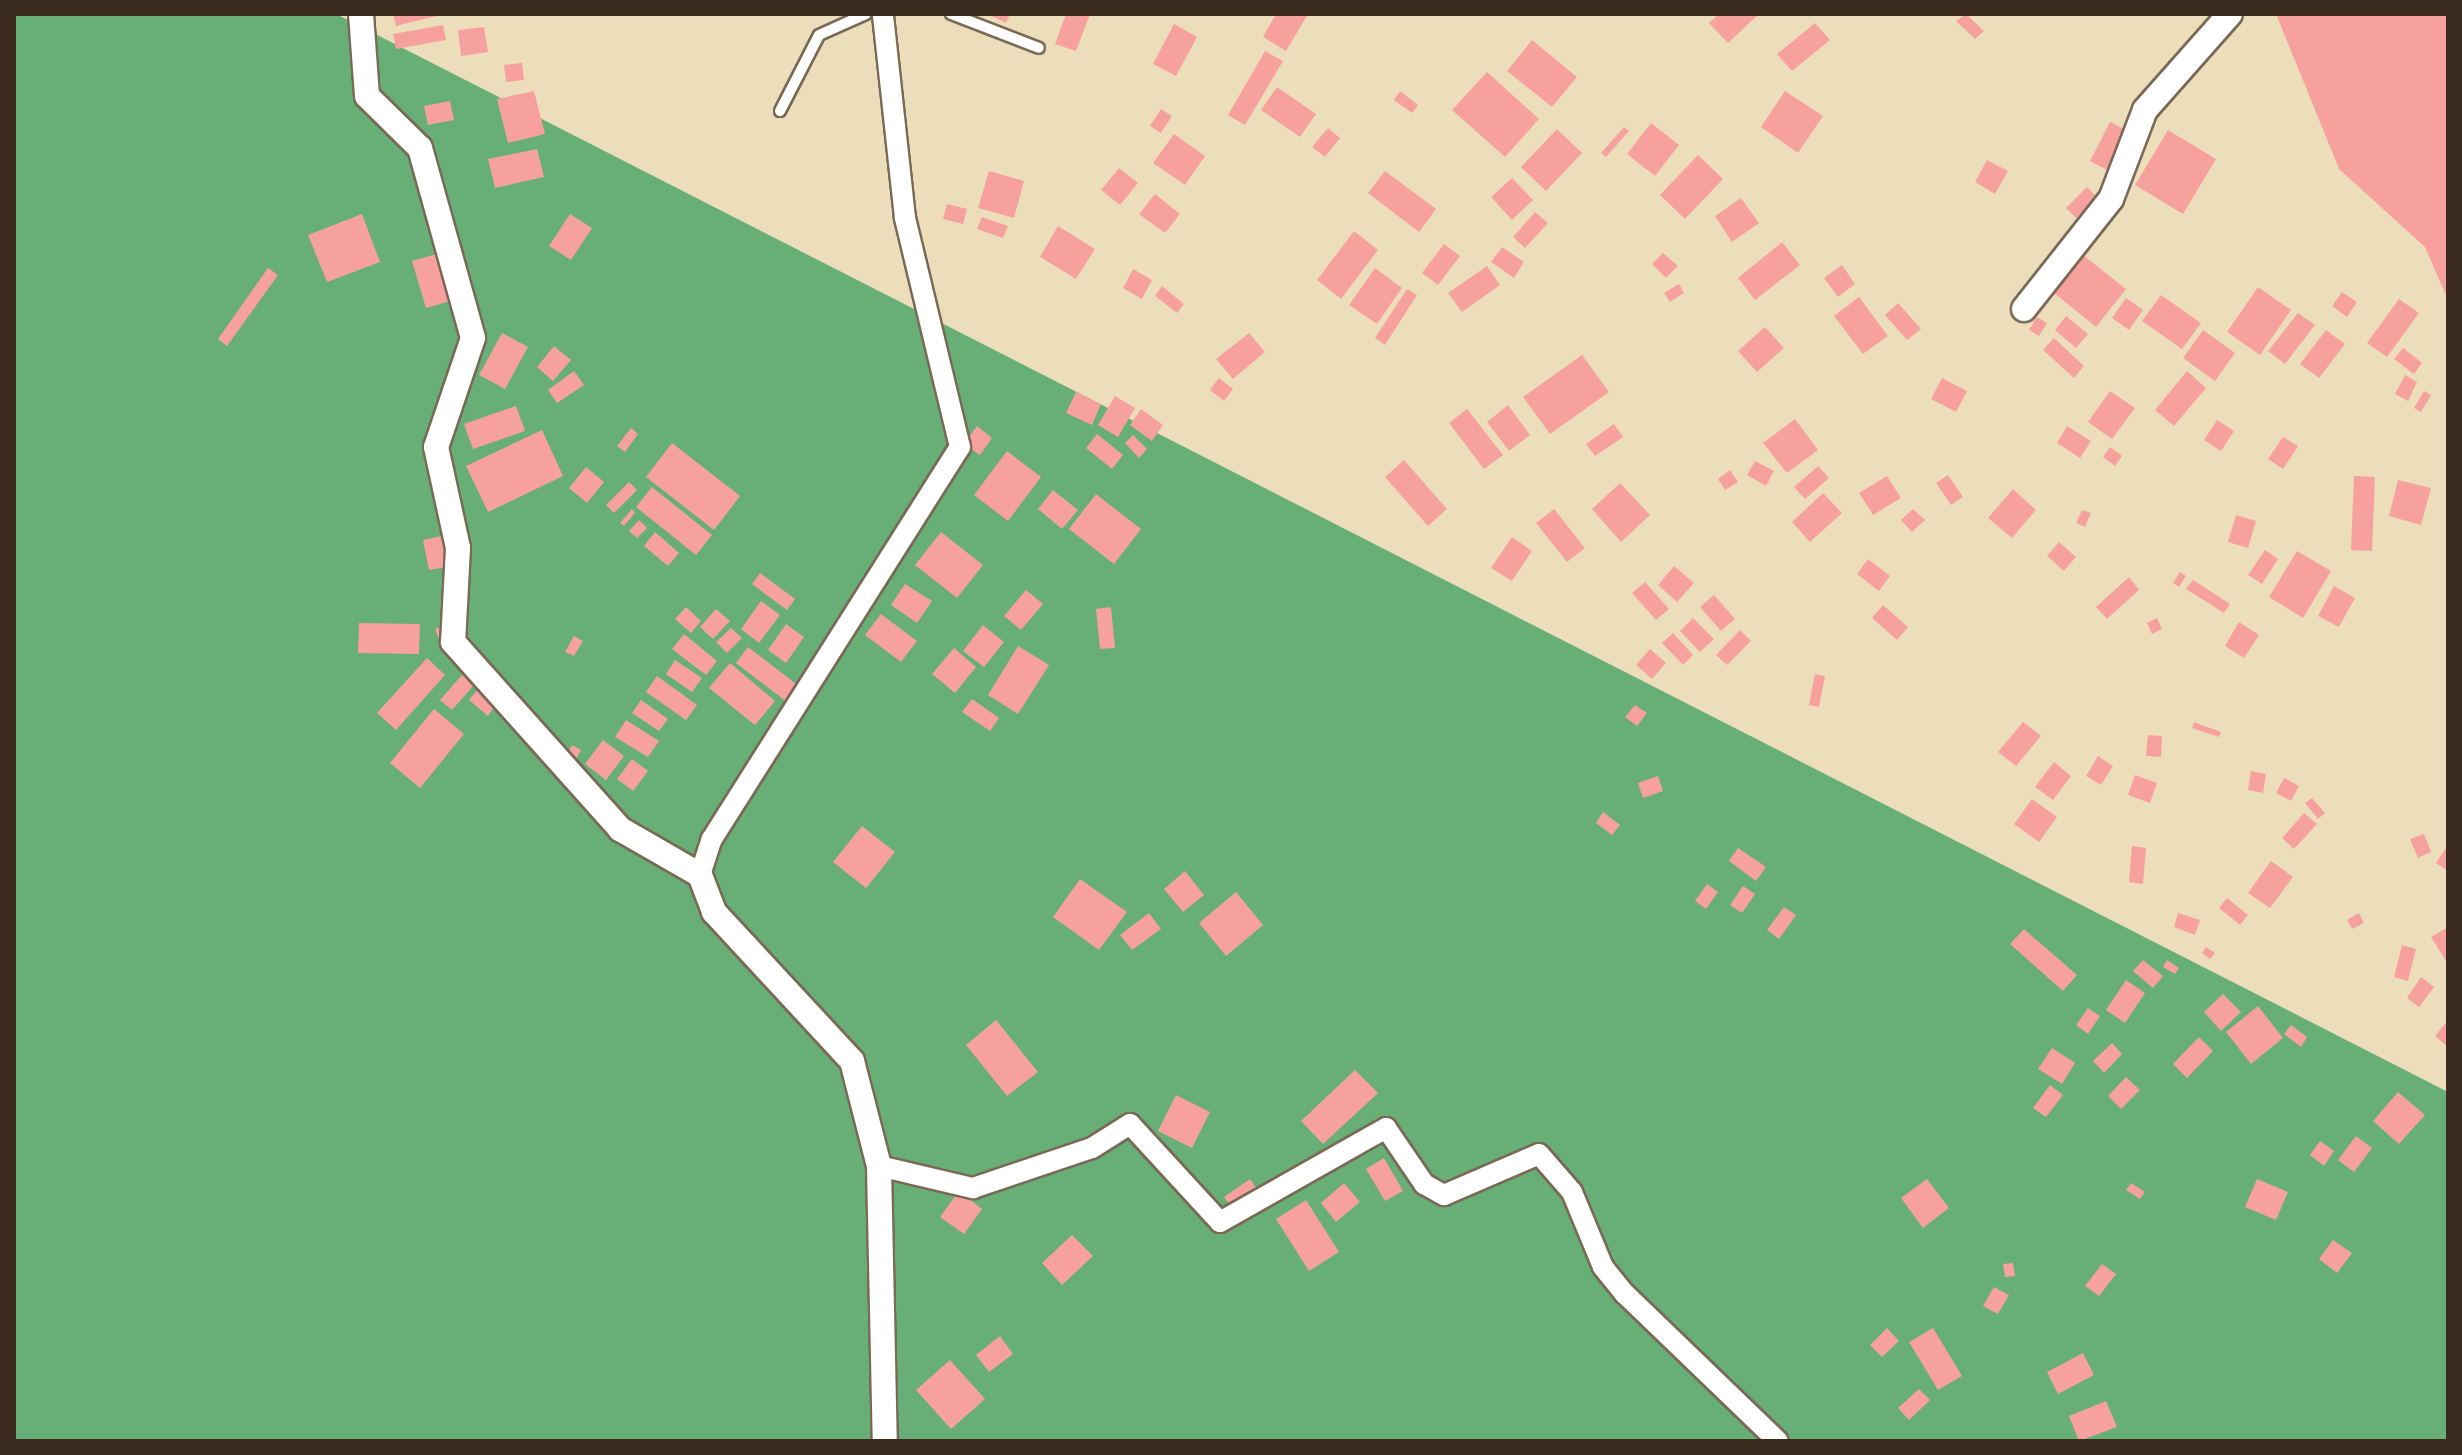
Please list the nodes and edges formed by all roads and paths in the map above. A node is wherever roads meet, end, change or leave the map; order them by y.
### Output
1 (361, 14) edge
2 (866, 14) edge
3 (883, 14) edge
4 (951, 14) edge
5 (2230, 14) edge
6 (1039, 48) dead end
7 (780, 111) dead end
8 (2024, 309) dead end
9 (700, 875) junction
10 (879, 1166) junction
11 (885, 1441) edge
12 (1778, 1441) edge

1 - 9 street
2 - 7 lane
3 - 9 street
4 - 6 lane
5 - 8 street
9 - 10 street
10 - 11 street
10 - 12 street

